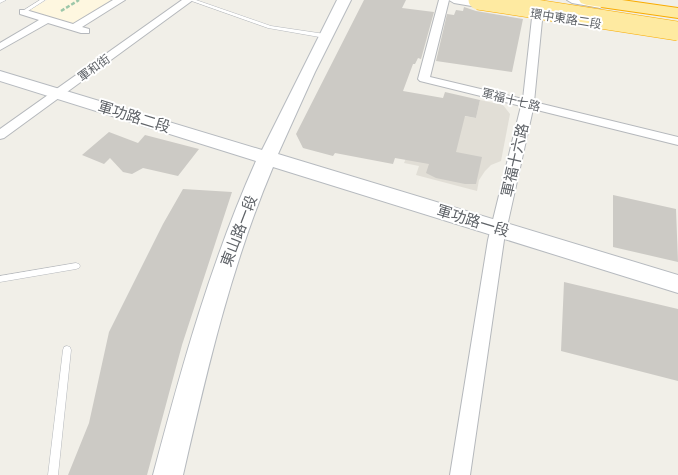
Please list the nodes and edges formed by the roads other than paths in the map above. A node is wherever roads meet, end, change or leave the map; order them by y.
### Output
1 (4, 0) edge
2 (43, 0) edge
3 (120, 0) edge
4 (190, 0) edge
5 (344, 0) edge
6 (444, 0) edge
7 (454, 0) edge
8 (478, 0) edge
9 (539, 0) edge
10 (572, 0) edge
11 (587, 0) edge
12 (612, 0) edge
13 (0, 2) edge
14 (535, 7) edge
15 (23, 12) joint
16 (678, 13) edge
17 (48, 19) junction
18 (678, 22) edge
19 (75, 27) junction
20 (85, 31) dead end
21 (678, 31) edge
22 (325, 36) junction
23 (678, 36) edge
24 (0, 47) edge
25 (0, 76) edge
26 (59, 94) junction
27 (528, 104) junction
28 (0, 135) edge
29 (678, 142) edge
30 (268, 158) junction
31 (499, 230) junction
32 (76, 266) dead end
33 (0, 279) edge
34 (678, 284) edge
35 (67, 350) dead end
36 (53, 475) edge
37 (168, 475) edge
38 (460, 475) edge

1 - 13 lane
2 - 15 lane
3 - 19 street
4 - 22 lane
4 - 26 street, 軍和街
5 - 22 main road, 東山路一段
6 - 27 street, 軍福十七路
7 - 14 street, 環中東路二段
8 - 21 highway, bridge
9 - 14 street, 軍福十六路
10 - 16 street, 環中東路二段
11 - 16 highway
12 - 16 street, 環中東路二段
14 - 18 highway
14 - 23 street, 環中東路二段
14 - 27 street, 軍福十六路
15 - 17 street
17 - 19 street
17 - 24 street
19 - 20 street
22 - 30 main road, 東山路一段
25 - 26 main road, 軍功路二段
26 - 28 street, 軍和街
26 - 30 main road, 軍功路二段
27 - 29 street, 軍福十七路
27 - 31 street, 軍福十六路
30 - 31 main road, 軍功路一段
30 - 37 main road, 東山路一段
31 - 34 main road, 軍功路一段
31 - 38 street, 軍福十六路
32 - 33 lane
35 - 36 lane

